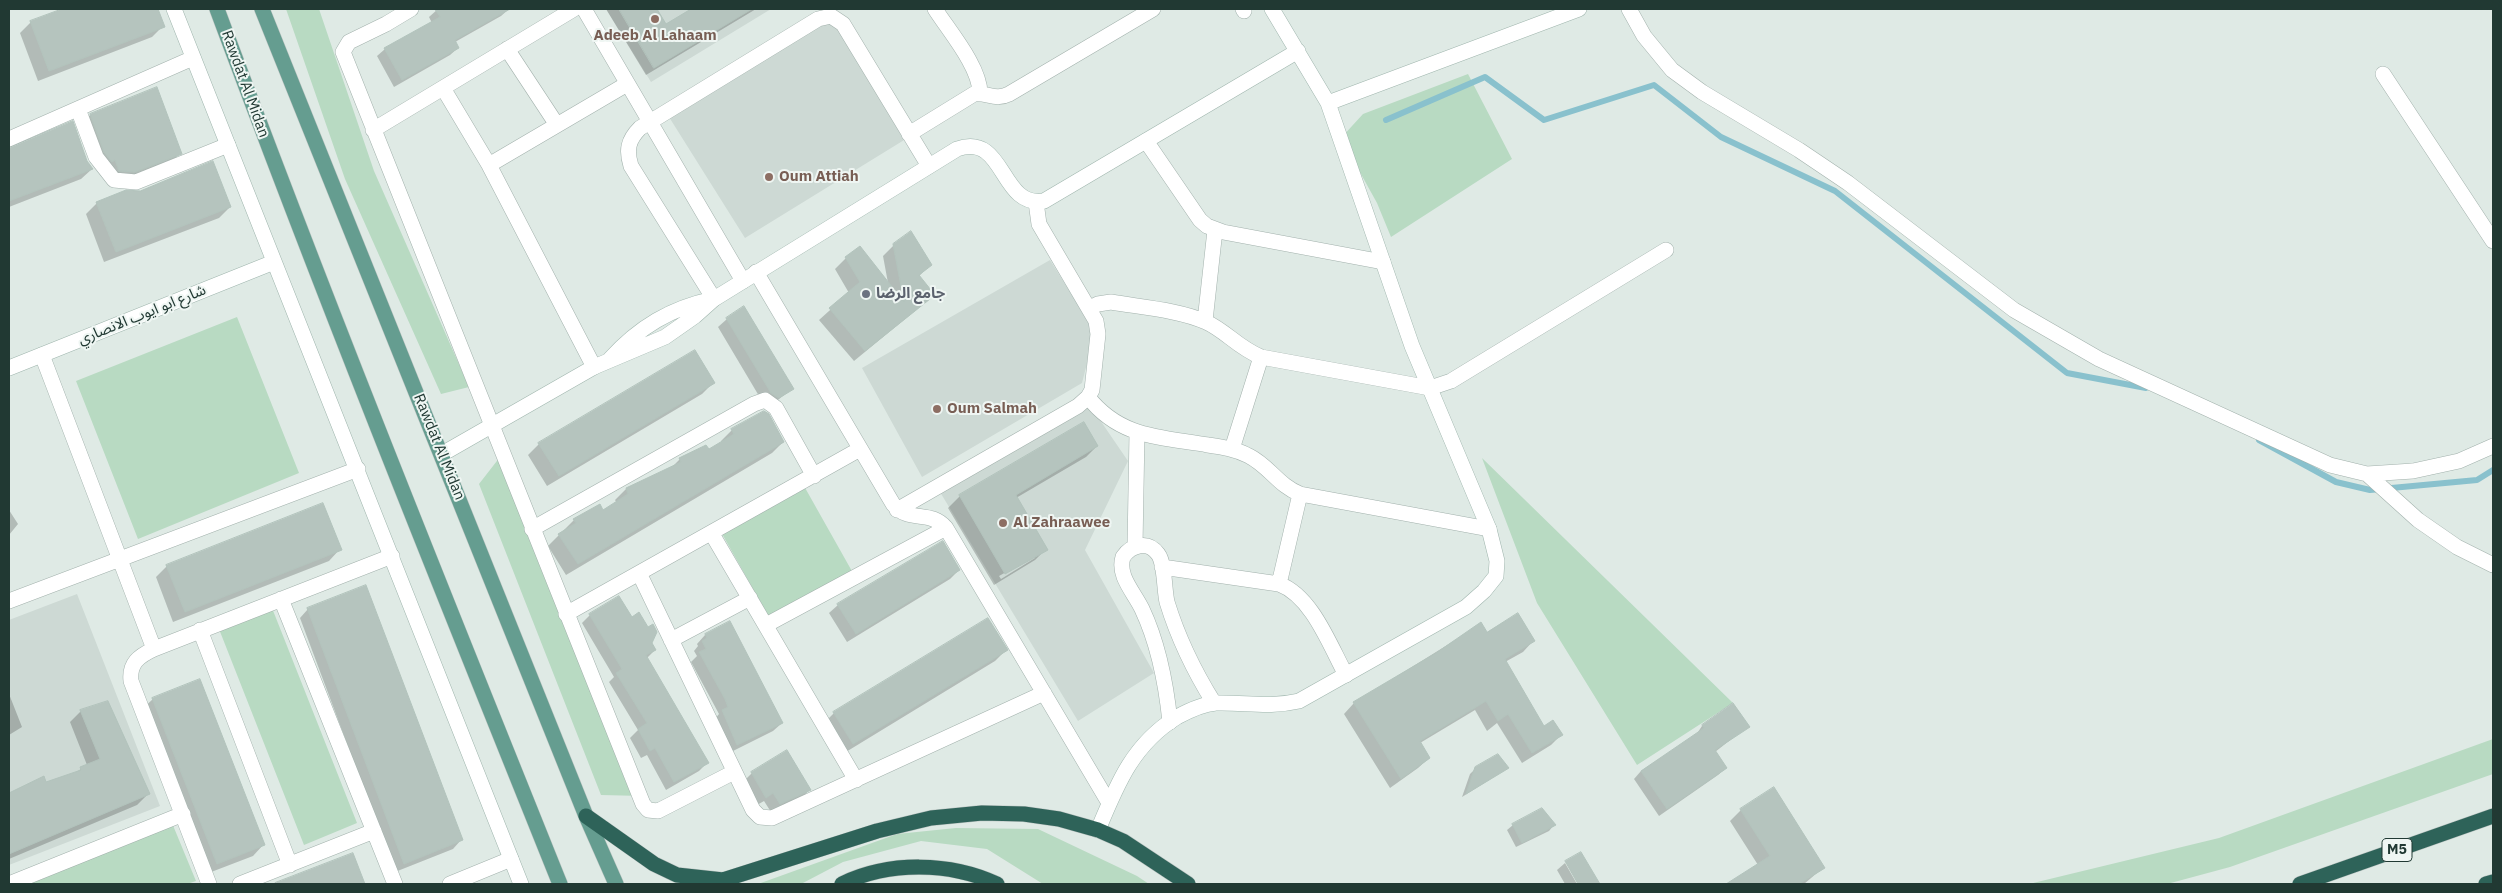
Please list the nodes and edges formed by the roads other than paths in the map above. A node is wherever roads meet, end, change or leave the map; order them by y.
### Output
1 (174, 9) edge
2 (217, 9) edge
3 (262, 9) edge
4 (411, 9) edge
5 (574, 9) edge
6 (584, 9) edge
7 (935, 9) edge
8 (1152, 9) edge
9 (1272, 9) edge
10 (1579, 9) edge
11 (1629, 9) edge
12 (833, 13) edge
13 (507, 49) junction
14 (1298, 51) junction
15 (193, 58) junction
16 (2384, 74) dead end
17 (628, 84) junction
18 (443, 88) junction
19 (980, 93) junction
20 (1328, 103) junction
21 (78, 109) junction
22 (650, 122) junction
23 (557, 125) junction
24 (373, 130) junction
25 (909, 134) junction
26 (9, 139) edge
27 (1146, 141) junction
28 (228, 145) junction
29 (489, 165) junction
30 (929, 166) junction
31 (1036, 202) junction
32 (1215, 230) junction
33 (2493, 241) edge
34 (1666, 250) dead end
35 (274, 262) junction
36 (1383, 262) junction
37 (756, 272) junction
38 (743, 281) junction
39 (714, 298) junction
40 (1090, 308) junction
41 (1205, 321) junction
42 (42, 355) junction
43 (1261, 357) junction
44 (594, 367) junction
45 (9, 368) edge
46 (1430, 388) junction
47 (1088, 397) junction
48 (490, 426) junction
49 (1137, 434) junction
50 (2493, 446) edge
51 (860, 449) junction
52 (1232, 449) junction
53 (442, 454) junction
54 (358, 469) junction
55 (2367, 474) junction
56 (814, 476) junction
57 (1300, 494) junction
58 (898, 510) junction
59 (946, 528) junction
60 (532, 529) junction
61 (1489, 529) junction
62 (712, 534) junction
63 (1135, 546) junction
64 (392, 556) junction
65 (120, 559) junction
66 (2493, 565) edge
67 (1162, 567) junction
68 (640, 575) junction
69 (1279, 584) junction
70 (750, 598) junction
71 (281, 599) junction
72 (9, 602) edge
73 (566, 614) junction
74 (766, 625) junction
75 (200, 630) junction
76 (671, 640) junction
77 (154, 649) junction
78 (1187, 654) junction
79 (1161, 663) junction
80 (1346, 675) junction
81 (1044, 693) junction
82 (1214, 703) junction
83 (1170, 722) junction
84 (734, 772) junction
85 (856, 780) junction
86 (1109, 803) junction
87 (183, 814) junction
88 (586, 816) junction
89 (2493, 816) edge
90 (1098, 830) junction
91 (374, 831) junction
92 (511, 859) junction
93 (290, 864) junction
94 (611, 880) edge
95 (720, 882) edge
96 (2493, 882) edge
97 (9, 884) edge
98 (209, 884) edge
99 (240, 884) edge
100 (395, 884) edge
101 (450, 884) edge
102 (521, 884) edge
103 (560, 884) edge
104 (842, 884) edge
105 (997, 884) edge
106 (1188, 884) edge
107 (2300, 884) edge
108 (2486, 884) edge

1 - 15 street
2 - 103 main road, Rawdat Al Midan
3 - 53 main road, Rawdat Al Midan
4 - 24 street
5 - 13 street
6 - 17 street
7 - 19 street
8 - 19 street
9 - 14 street
10 - 20 street
11 - 55 street
12 - 22 street
12 - 25 street
13 - 18 street
13 - 23 street
14 - 20 street
14 - 27 street
15 - 21 street
15 - 28 street
16 - 33 street
17 - 22 street
17 - 23 street
18 - 24 street
18 - 29 street
19 - 25 street
20 - 36 street
21 - 26 street
21 - 28 street
22 - 38 street
22 - 39 street
23 - 29 street
24 - 48 street
25 - 30 street
27 - 31 street
27 - 32 street
28 - 35 street
29 - 44 street
30 - 31 street
30 - 37 street
31 - 40 street
32 - 36 street
32 - 41 street
34 - 46 street
35 - 42 street, شارع ابو ايوب الانصاري
35 - 54 street
36 - 46 street
37 - 38 street
37 - 51 street
38 - 39 street
39 - 44 street
40 - 41 street
40 - 47 street
41 - 43 street
42 - 45 street, شارع ابو ايوب الانصاري
42 - 65 street
43 - 46 street
43 - 52 street
44 - 48 street
46 - 61 street
47 - 49 street
47 - 58 street
48 - 53 street
48 - 60 street
49 - 52 street
49 - 63 street
50 - 55 street
51 - 56 street
51 - 58 street
52 - 57 street
53 - 88 main road, Rawdat Al Midan
54 - 64 street
54 - 65 street
55 - 66 street
56 - 60 street
56 - 62 street
57 - 61 street
57 - 69 street
58 - 59 street
59 - 74 street
59 - 81 street
60 - 73 street
61 - 80 street
62 - 68 street
62 - 70 street
63 - 67 street
63 - 79 street
64 - 71 street
64 - 92 street
65 - 72 street
65 - 77 street
67 - 69 street
67 - 78 street
68 - 73 street
68 - 76 street
69 - 80 street
70 - 74 street
70 - 76 street
71 - 75 street
71 - 91 street
73 - 84 street
74 - 85 street
75 - 77 street
75 - 93 street
76 - 84 street
77 - 87 street
78 - 79 street
78 - 82 street
79 - 83 street
80 - 82 street
81 - 85 street
81 - 86 street
82 - 83 street
83 - 86 street
84 - 85 street
86 - 90 street
87 - 97 street
87 - 98 street
88 - 94 main road, Rawdat Al Midan
88 - 95 highway
89 - 107 highway, M5
90 - 95 highway
90 - 106 highway
91 - 93 street
91 - 100 street
92 - 101 street
92 - 102 street
93 - 99 street
96 - 108 highway
104 - 105 highway

